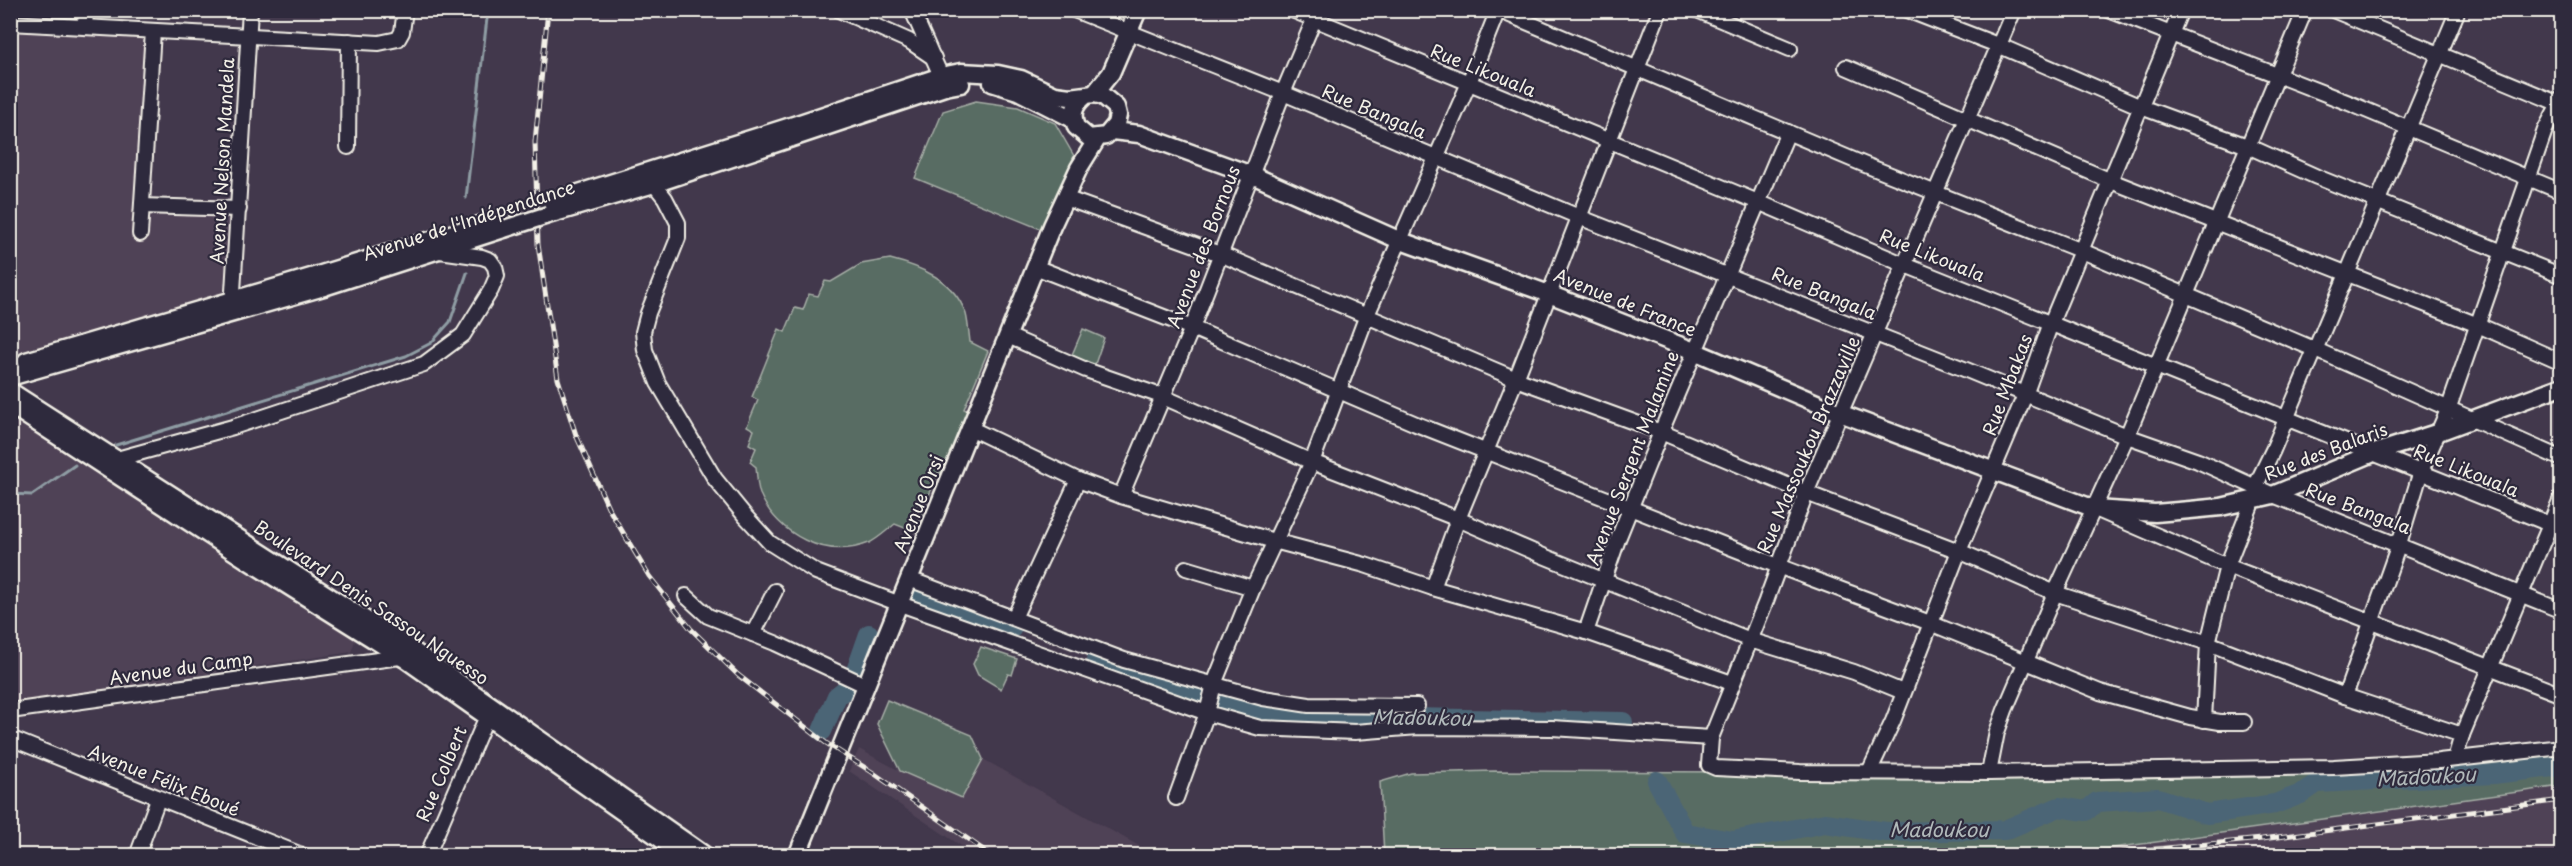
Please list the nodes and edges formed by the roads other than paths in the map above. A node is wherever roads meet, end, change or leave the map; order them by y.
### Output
1 (86, 10) edge
2 (249, 10) edge
3 (405, 10) edge
4 (839, 10) edge
5 (912, 10) edge
6 (1074, 10) edge
7 (1138, 10) edge
8 (1292, 10) edge
9 (1498, 10) edge
10 (1660, 10) edge
11 (1697, 10) edge
12 (1907, 10) edge
13 (2014, 10) edge
14 (2109, 10) edge
15 (2181, 10) edge
16 (2305, 10) edge
17 (2333, 10) edge
18 (2458, 10) edge
19 (1316, 15) edge
20 (10, 23) edge
21 (85, 27) junction
22 (153, 31) junction
23 (1128, 32) junction
24 (2170, 35) junction
25 (249, 36) junction
26 (349, 41) junction
27 (2000, 46) junction
28 (1790, 49) dead end
29 (929, 55) junction
30 (2438, 55) junction
31 (1117, 60) junction
32 (1846, 67) dead end
33 (1635, 69) junction
34 (2276, 75) junction
35 (939, 83) junction
36 (1468, 85) junction
37 (1283, 93) junction
38 (1090, 95) junction
39 (2561, 102) edge
40 (2141, 107) junction
41 (1967, 119) junction
42 (1100, 124) junction
43 (2407, 128) junction
44 (1788, 132) junction
45 (1609, 143) junction
46 (348, 147) dead end
47 (2250, 147) junction
48 (1436, 157) junction
49 (1252, 174) junction
50 (2527, 178) junction
51 (2111, 181) junction
52 (654, 184) junction
53 (2562, 192) edge
54 (1936, 193) junction
55 (1065, 198) junction
56 (1758, 202) junction
57 (2378, 202) junction
58 (142, 206) junction
59 (239, 209) junction
60 (546, 210) junction
61 (1579, 217) junction
62 (2218, 222) junction
63 (503, 224) junction
64 (140, 234) dead end
65 (1401, 241) junction
66 (438, 251) junction
67 (2082, 251) junction
68 (2503, 251) junction
69 (1220, 254) junction
70 (1905, 265) junction
71 (1035, 267) junction
72 (1727, 275) junction
73 (2347, 275) junction
74 (2562, 276) edge
75 (1549, 294) junction
76 (2186, 296) junction
77 (232, 307) junction
78 (1367, 315) junction
79 (2051, 323) junction
80 (2478, 325) junction
81 (1192, 328) junction
82 (1874, 333) junction
83 (1008, 336) junction
84 (2314, 350) junction
85 (1694, 351) junction
86 (2562, 362) edge
87 (10, 366) edge
88 (2157, 366) junction
89 (10, 377) edge
90 (1516, 379) junction
91 (2562, 386) edge
92 (10, 391) edge
93 (1340, 391) junction
94 (2025, 395) junction
95 (1161, 396) junction
96 (10, 405) edge
97 (2448, 410) junction
98 (1840, 413) junction
99 (2286, 417) junction
100 (2471, 419) junction
101 (970, 428) junction
102 (1661, 432) junction
103 (2436, 433) junction
104 (2127, 436) junction
105 (1487, 450) junction
106 (2371, 454) junction
107 (117, 459) junction
108 (2562, 459) edge
109 (1311, 462) junction
110 (1993, 471) junction
111 (2421, 471) junction
112 (1078, 480) junction
113 (1806, 492) junction
114 (2254, 493) junction
115 (2273, 495) junction
116 (1121, 496) junction
117 (2562, 496) edge
118 (1631, 508) junction
119 (2095, 509) junction
120 (1458, 519) junction
121 (2556, 527) edge
122 (1274, 541) junction
123 (2399, 544) junction
124 (1959, 551) junction
125 (1778, 566) junction
126 (2227, 566) junction
127 (1186, 568) dead end
128 (909, 579) junction
129 (1606, 579) junction
130 (1253, 588) junction
131 (1433, 588) junction
132 (775, 591) dead end
133 (2055, 593) junction
134 (2520, 595) junction
135 (686, 596) dead end
136 (900, 604) junction
137 (2562, 611) edge
138 (1014, 618) junction
139 (2372, 621) junction
140 (1930, 622) junction
141 (1586, 632) junction
142 (374, 633) junction
143 (753, 634) junction
144 (1750, 640) junction
145 (2208, 643) junction
146 (409, 655) junction
147 (356, 662) junction
148 (2026, 662) junction
149 (2490, 666) junction
150 (1732, 683) junction
151 (1214, 684) junction
152 (867, 686) junction
153 (1903, 692) junction
154 (2562, 695) edge
155 (2345, 696) junction
156 (1417, 706) dead end
157 (10, 711) edge
158 (488, 712) junction
159 (1207, 712) junction
160 (2204, 720) junction
161 (2244, 722) dead end
162 (2462, 735) junction
163 (10, 738) edge
164 (1711, 738) junction
165 (2562, 747) edge
166 (2455, 759) junction
167 (1869, 772) junction
168 (1989, 772) junction
169 (1176, 798) dead end
170 (158, 799) junction
171 (137, 855) edge
172 (304, 855) edge
173 (427, 855) edge
174 (685, 855) edge
175 (706, 855) edge
176 (797, 855) edge

1 - 21 street
2 - 25 street, Avenue Nelson Mandela
3 - 26 street
4 - 29 street
5 - 29 street
6 - 23 street, Rue Bangala
7 - 23 main road
8 - 19 street, Rue Likouala
9 - 33 street
9 - 36 street
10 - 33 street
11 - 28 street
12 - 27 street
13 - 27 street, Rue Massoukou Brazzaville
14 - 24 street
15 - 24 street, Rue Mbakas
16 - 34 street
17 - 30 street
18 - 30 street
19 - 36 street, Rue Likouala
19 - 37 street, Avenue des Bornous
20 - 21 street
21 - 22 street
22 - 25 street
22 - 58 street
23 - 31 main road
23 - 37 street, Rue Bangala
24 - 34 street
24 - 40 street, Rue Mbakas
25 - 26 street
25 - 59 street, Avenue Nelson Mandela
26 - 46 street
27 - 40 street
27 - 41 street, Rue Massoukou Brazzaville
29 - 35 street
30 - 39 street
30 - 43 street
31 - 38 main road
31 - 42 main road
32 - 41 street
33 - 44 street
33 - 45 street
34 - 43 street
34 - 47 street
35 - 38 main road, Avenue de l'Indépendance
35 - 42 main road, Avenue de l'Indépendance
35 - 52 main road, Avenue de l'Indépendance
35 - 60 main road, Avenue de l'Indépendance
36 - 45 street, Rue Likouala
36 - 48 street
37 - 48 street, Rue Bangala
37 - 49 street, Avenue des Bornous
38 - 42 main road
38 - 42 main road
39 - 50 street
40 - 47 street
40 - 51 street, Rue Mbakas
41 - 51 street
41 - 54 street, Rue Massoukou Brazzaville
42 - 49 main road, Avenue de France
42 - 55 main road, Avenue Orsi
43 - 50 street
43 - 57 street
44 - 54 street
44 - 56 street, Avenue Sergent Malamine
45 - 56 street, Rue Likouala
45 - 61 street
47 - 57 street
47 - 62 street
48 - 61 street, Rue Bangala
48 - 65 street
49 - 65 main road, Avenue de France
49 - 69 street, Avenue des Bornous
50 - 53 street
50 - 68 street
51 - 62 street
51 - 67 street, Rue Mbakas
52 - 60 main road, Avenue de l'Indépendance
52 - 136 street
54 - 67 street
54 - 70 street, Rue Massoukou Brazzaville
55 - 69 street
55 - 71 main road, Avenue Orsi
56 - 70 street, Rue Likouala
56 - 72 street, Avenue Sergent Malamine
57 - 68 street
57 - 73 street
58 - 59 street
58 - 64 street
59 - 77 street, Avenue Nelson Mandela
60 - 63 main road, Avenue de l'Indépendance, bridge
61 - 72 street, Rue Bangala
61 - 75 street
62 - 73 street
62 - 76 street
63 - 66 main road, Avenue de l'Indépendance
63 - 77 main road, Avenue de l'Indépendance
65 - 75 main road, Avenue de France
65 - 78 street
66 - 77 main road, Avenue de l'Indépendance
66 - 107 street
67 - 76 street
67 - 79 street, Rue Mbakas
68 - 74 street
68 - 80 street
69 - 78 street
69 - 81 street, Avenue des Bornous
70 - 79 street, Rue Likouala
70 - 82 street, Rue Massoukou Brazzaville
71 - 81 street
71 - 83 main road, Avenue Orsi
72 - 82 street, Rue Bangala
72 - 85 street, Avenue Sergent Malamine
73 - 80 street
73 - 84 street
75 - 85 main road, Avenue de France
75 - 90 street
76 - 84 street
76 - 88 street
77 - 87 main road, Avenue de l'Indépendance
77 - 89 main road, Avenue de l'Indépendance
78 - 90 street
78 - 93 street
79 - 88 street, Rue Likouala
79 - 94 street, Rue Mbakas
80 - 86 street
80 - 97 street
81 - 93 street
81 - 95 street, Avenue des Bornous
82 - 94 street, Rue Bangala
82 - 98 street, Rue Massoukou Brazzaville
83 - 95 street
83 - 101 main road, Avenue Orsi
84 - 97 street
84 - 99 street
85 - 98 main road, Avenue de France
85 - 102 street, Avenue Sergent Malamine
88 - 99 street, Rue Likouala
88 - 104 street
90 - 102 street
90 - 105 street
91 - 100 main road, Rue des Balaris
92 - 107 main road, Boulevard Denis Sassou Nguesso
93 - 105 street
93 - 109 street
94 - 104 street, Rue Bangala
94 - 110 street, Rue Mbakas
95 - 109 street
95 - 116 street, Avenue des Bornous
96 - 142 main road, Boulevard Denis Sassou Nguesso
97 - 100 street
97 - 103 street
98 - 110 main road, Avenue de France
98 - 113 street, Rue Massoukou Brazzaville
99 - 106 street, Rue Likouala
99 - 114 street
100 - 103 main road, Rue des Balaris
100 - 108 street
101 - 112 street
101 - 128 main road, Avenue Orsi
102 - 113 street
102 - 118 street, Avenue Sergent Malamine
103 - 106 main road, Rue des Balaris
103 - 111 street
104 - 114 street, Rue Bangala
104 - 119 street
105 - 118 street
105 - 120 street
106 - 111 street, Rue Likouala
106 - 115 main road, Rue des Balaris
107 - 142 main road, Boulevard Denis Sassou Nguesso
109 - 120 street
109 - 122 street
110 - 119 main road, Avenue de France
110 - 124 street, Rue Mbakas
111 - 121 street, Rue Likouala
111 - 123 street
112 - 116 street
112 - 138 street
113 - 124 street
113 - 125 street, Rue Massoukou Brazzaville
114 - 115 main road, Rue des Balaris
114 - 119 main road, Rue des Balaris
114 - 126 street
115 - 123 street, Rue Bangala
116 - 122 street
117 - 121 street
118 - 125 street
118 - 129 street, Avenue Sergent Malamine
119 - 126 street
119 - 133 street
120 - 129 street
120 - 131 street
121 - 134 street
122 - 130 street
122 - 131 street
123 - 134 street, Rue Bangala
123 - 139 street
124 - 133 street
124 - 140 street, Rue Mbakas
125 - 140 street
125 - 144 street, Rue Massoukou Brazzaville
126 - 139 street
126 - 145 street
127 - 130 street
128 - 136 main road, Avenue Orsi
128 - 138 street
129 - 141 street, Avenue Sergent Malamine
129 - 144 street
130 - 151 street
131 - 141 street
132 - 143 street
133 - 145 street
133 - 148 street
134 - 137 street, Rue Bangala
134 - 149 street
135 - 143 street
136 - 152 main road, Avenue Orsi
136 - 159 street
138 - 151 street
139 - 149 street
139 - 155 street
140 - 148 street
140 - 153 street, Rue Mbakas
141 - 150 street
142 - 146 main road, Boulevard Denis Sassou Nguesso
142 - 147 street
143 - 152 street
144 - 150 street, Rue Massoukou Brazzaville
144 - 153 street
145 - 155 street
145 - 160 street
146 - 147 street, Avenue du Camp
146 - 158 main road, Boulevard Denis Sassou Nguesso
147 - 157 street, Avenue du Camp
148 - 160 street
148 - 168 street
149 - 154 street
149 - 162 street
150 - 164 street, Rue Massoukou Brazzaville
151 - 156 street
151 - 159 street
152 - 176 main road, Avenue Orsi
153 - 167 street, Rue Mbakas
155 - 162 street
158 - 173 street, Rue Colbert
158 - 174 main road, Boulevard Denis Sassou Nguesso
158 - 175 main road, Boulevard Denis Sassou Nguesso
159 - 164 street
159 - 169 street
160 - 161 street
162 - 166 street
163 - 170 street, Avenue Félix Eboué
164 - 167 street, Rue Massoukou Brazzaville
165 - 166 street
166 - 168 street
167 - 168 street
170 - 171 street
170 - 172 street, Avenue Félix Eboué

